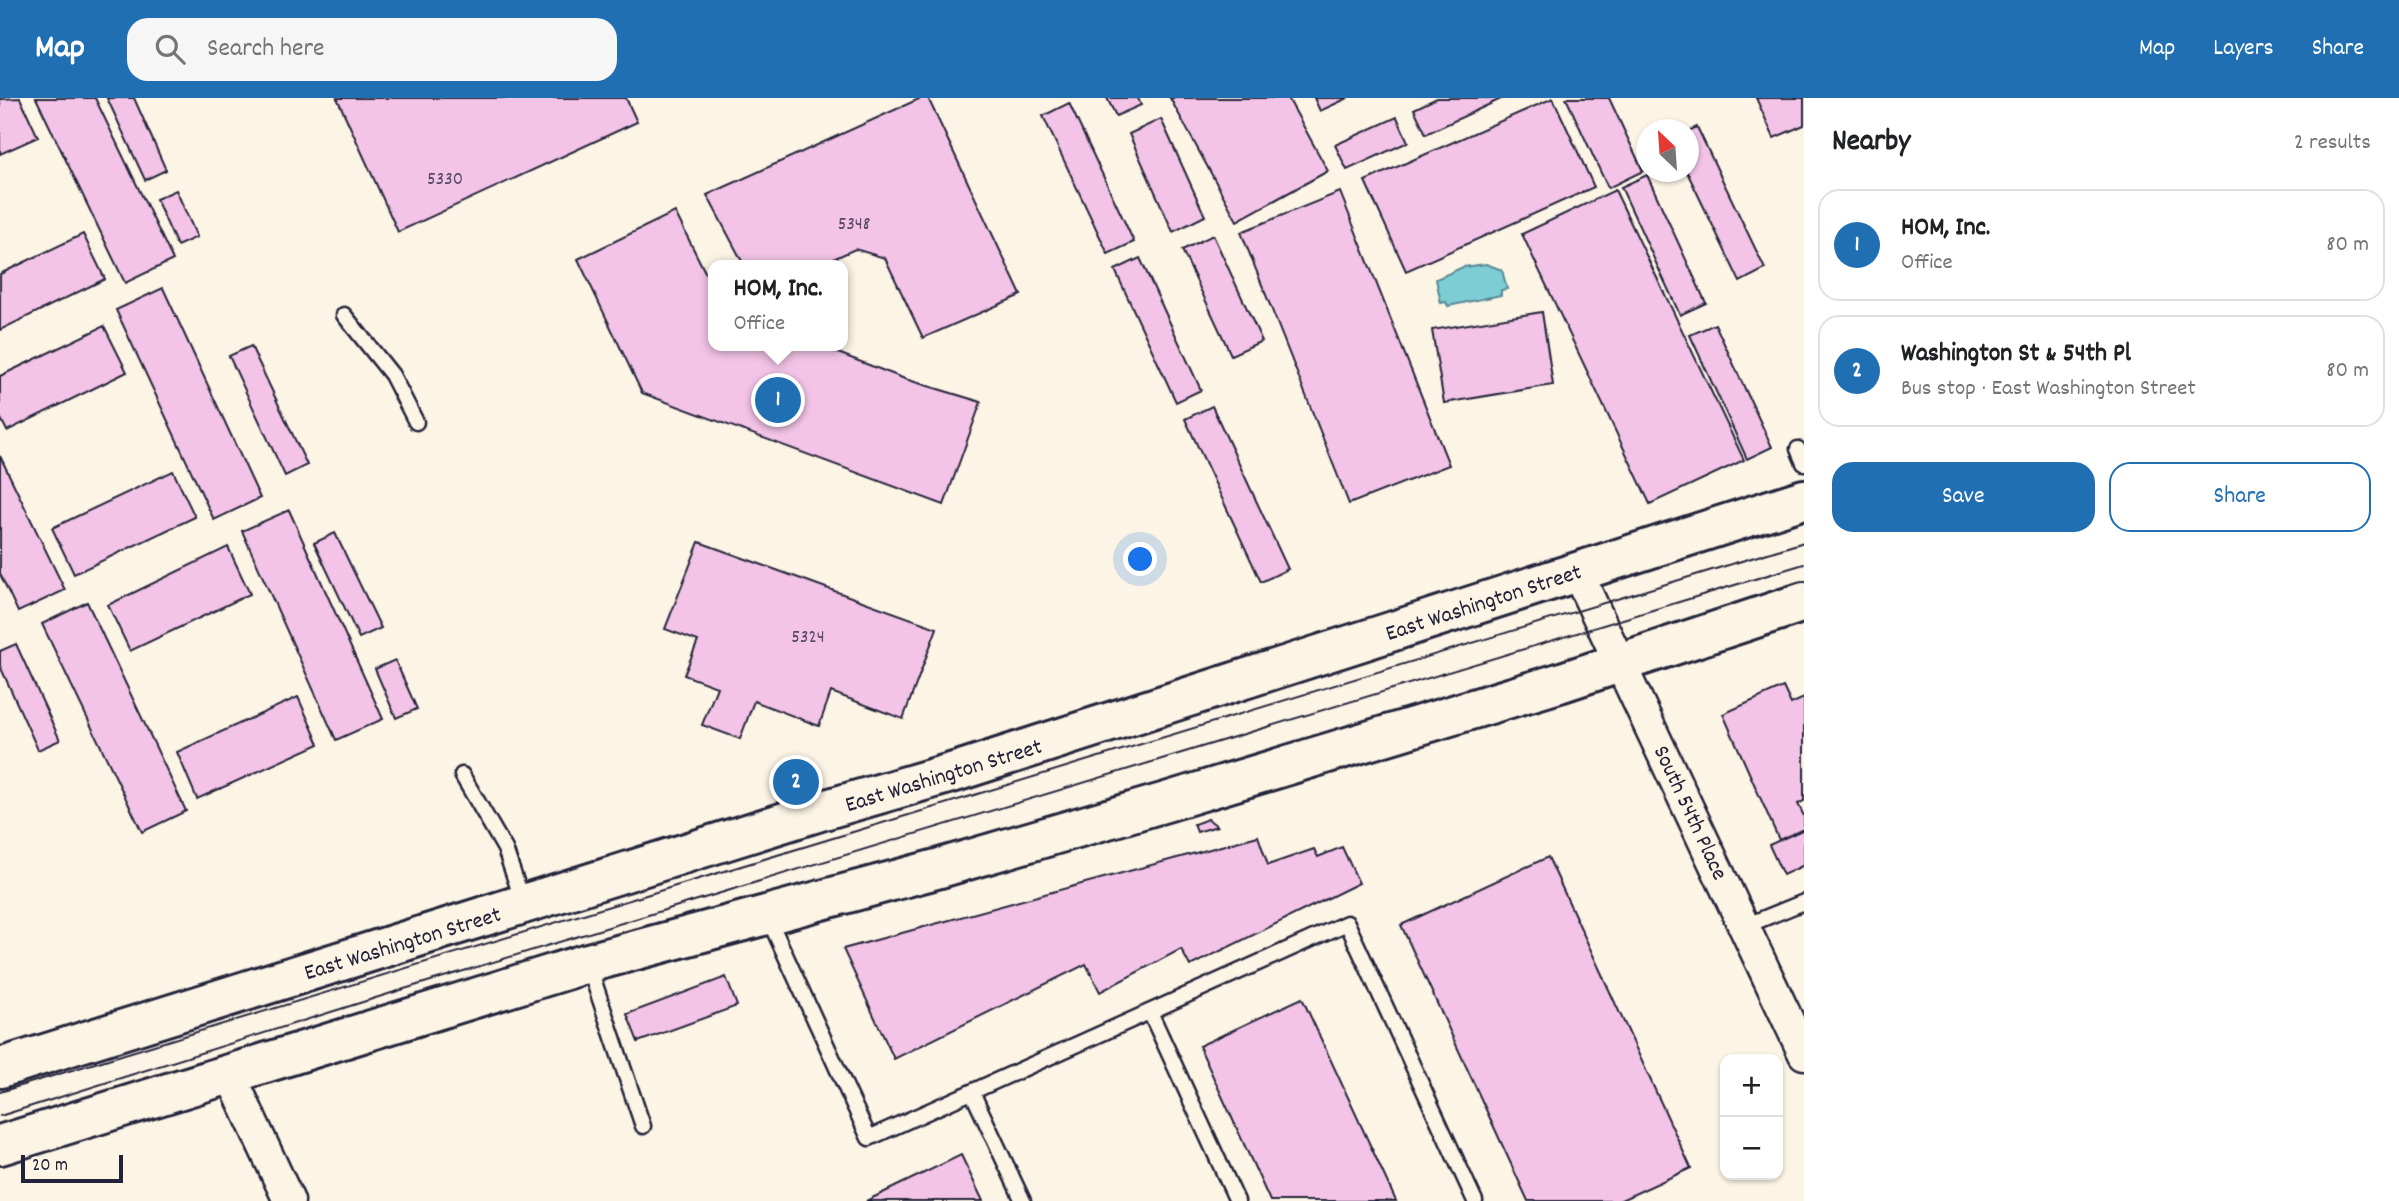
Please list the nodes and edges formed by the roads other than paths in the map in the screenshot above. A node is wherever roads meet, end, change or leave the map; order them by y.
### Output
1 (344, 315) dead end
2 (416, 422) dead end
3 (1798, 449) dead end
4 (1804, 463) edge
5 (1804, 499) edge
6 (1576, 570) junction
7 (1804, 602) edge
8 (1621, 662) junction
9 (462, 775) dead end
10 (1804, 902) edge
11 (524, 904) junction
12 (766, 914) junction
13 (1745, 926) junction
14 (588, 963) junction
15 (1150, 1012) junction
16 (1804, 1054) edge
17 (0, 1068) edge
18 (229, 1072) junction
19 (972, 1092) junction
20 (643, 1126) dead end
21 (0, 1145) edge
22 (289, 1201) edge
23 (1023, 1201) edge
24 (1237, 1201) edge
25 (1475, 1201) edge

1 - 2 lane
3 - 4 lane
5 - 6 main road, East Washington Street
6 - 8 street, South 54th Place
6 - 11 main road, East Washington Street
7 - 8 main road
8 - 12 main road
8 - 13 street, South 54th Place
9 - 11 lane
10 - 13 lane
11 - 17 main road, East Washington Street
12 - 14 main road
12 - 19 lane
13 - 16 street, South 54th Place
14 - 18 main road
14 - 20 lane
15 - 19 lane
15 - 24 lane
15 - 25 lane
18 - 21 main road
18 - 22 street
19 - 23 lane

